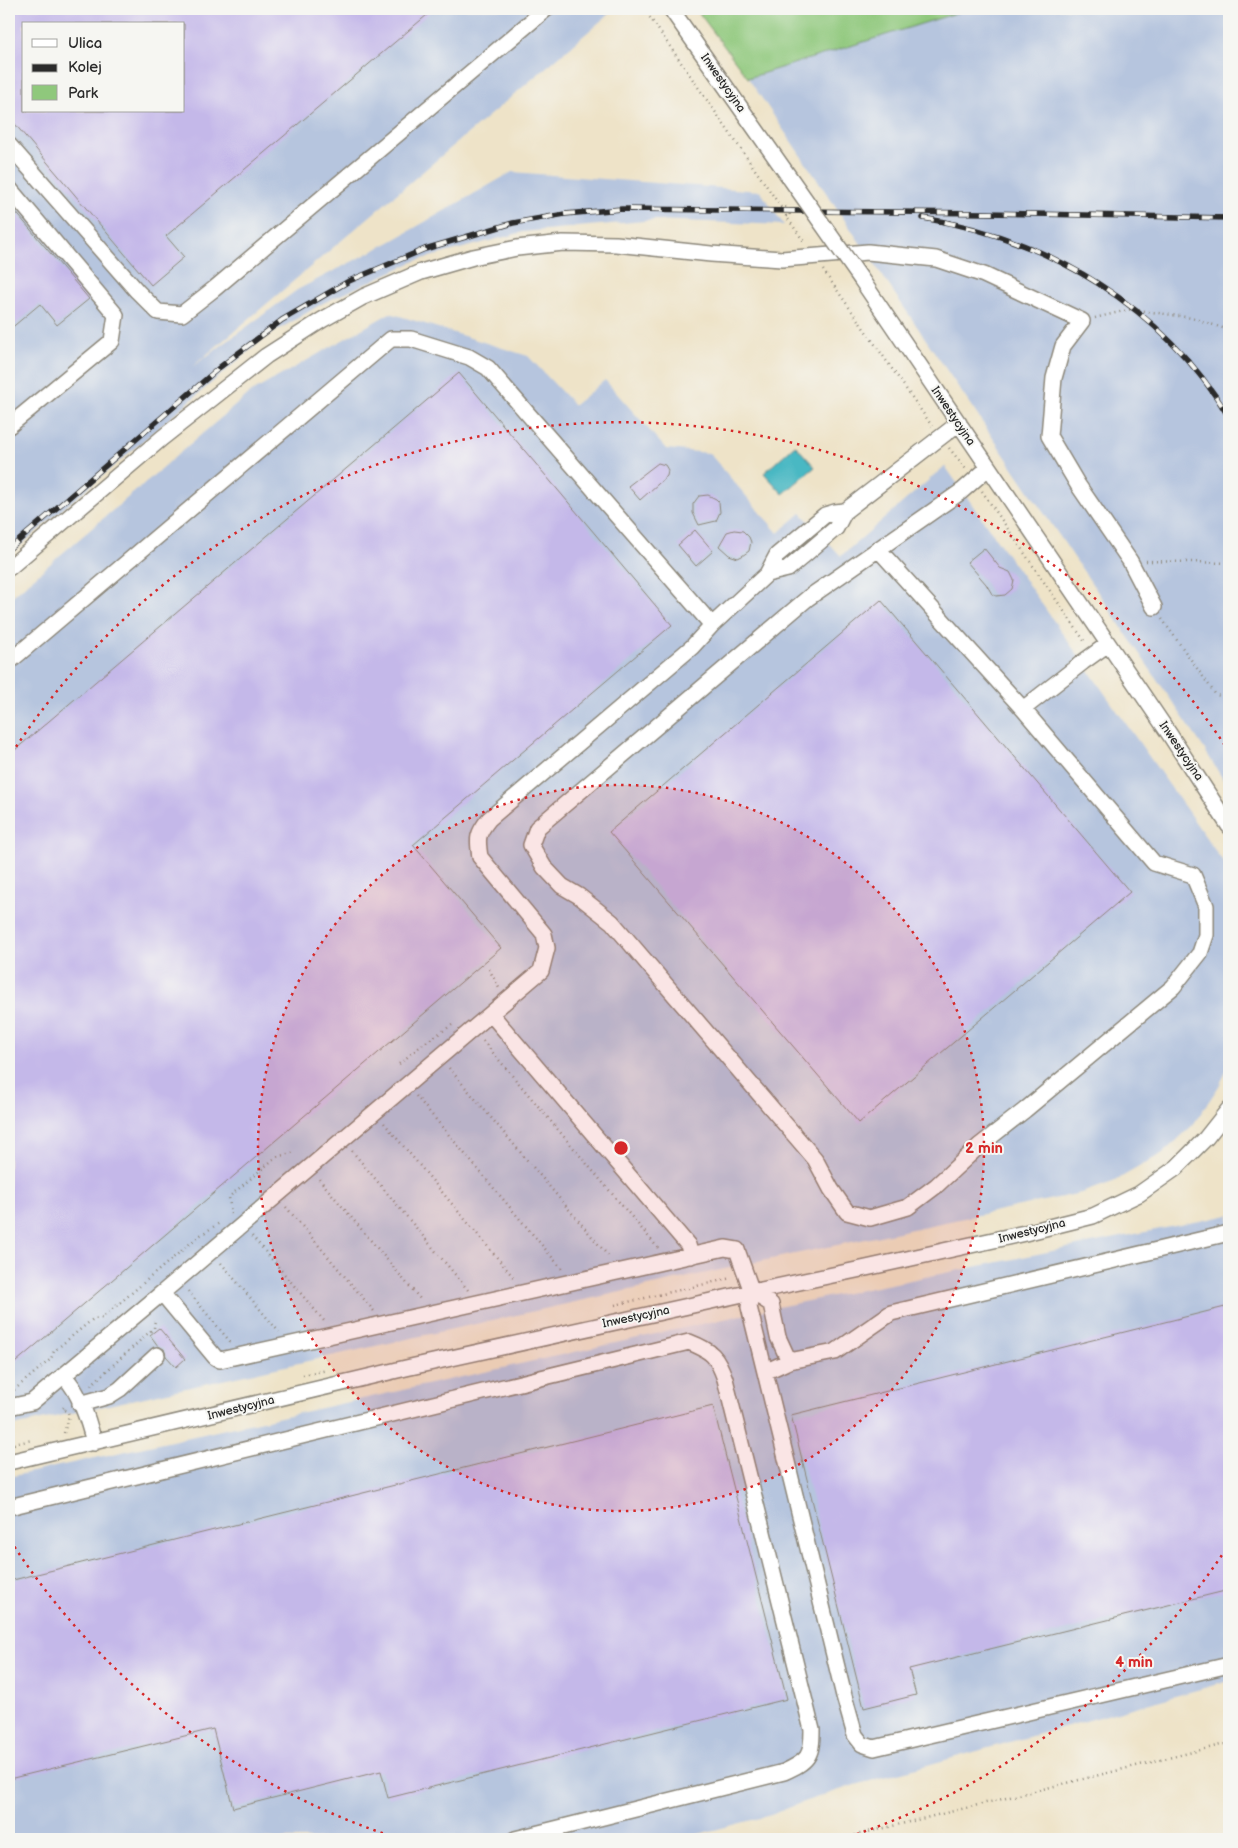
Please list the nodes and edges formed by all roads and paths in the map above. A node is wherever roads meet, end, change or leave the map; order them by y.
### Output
1 (546, 9) edge
2 (671, 9) edge
3 (9, 145) edge
4 (9, 188) edge
5 (1082, 321) junction
6 (1229, 330) edge
7 (959, 423) junction
8 (9, 426) edge
9 (988, 468) junction
10 (878, 549) junction
11 (1130, 560) junction
12 (1229, 563) edge
13 (9, 568) edge
14 (1154, 607) joint
15 (712, 625) junction
16 (1108, 644) junction
17 (9, 662) edge
18 (1229, 698) edge
19 (1023, 709) junction
20 (1229, 826) edge
21 (491, 1014) junction
22 (456, 1023) dead end
23 (482, 1040) dead end
24 (399, 1064) dead end
25 (449, 1068) dead end
26 (416, 1096) dead end
27 (1229, 1109) edge
28 (384, 1123) dead end
29 (352, 1151) dead end
30 (295, 1152) dead end
31 (319, 1179) dead end
32 (286, 1207) dead end
33 (231, 1214) dead end
34 (1229, 1233) edge
35 (660, 1251) dead end
36 (692, 1256) junction
37 (613, 1261) dead end
38 (221, 1262) dead end
39 (565, 1272) dead end
40 (744, 1273) junction
41 (518, 1282) dead end
42 (188, 1291) dead end
43 (752, 1292) junction
44 (162, 1293) junction
45 (471, 1293) dead end
46 (424, 1304) dead end
47 (614, 1306) dead end
48 (376, 1314) dead end
49 (281, 1335) dead end
50 (234, 1346) dead end
51 (157, 1355) dead end
52 (789, 1361) junction
53 (328, 1370) dead end
54 (765, 1372) junction
55 (64, 1376) junction
56 (299, 1376) dead end
57 (80, 1404) junction
58 (9, 1407) edge
59 (69, 1415) dead end
60 (90, 1427) junction
61 (36, 1439) dead end
62 (94, 1443) junction
63 (9, 1444) edge
64 (9, 1462) edge
65 (9, 1507) edge
66 (1229, 1665) edge
67 (1229, 1743) edge
68 (515, 1839) edge
69 (840, 1839) edge

1 - 3 street
2 - 7 street, Inwestycyjna, bridge
4 - 8 street
5 - 6 path
5 - 11 street
5 - 13 street
7 - 9 street, Inwestycyjna
7 - 15 street
9 - 10 street
9 - 16 street, Inwestycyjna
10 - 19 street
10 - 19 street
11 - 12 path
11 - 14 street
14 - 18 path
15 - 17 street
15 - 21 street
16 - 19 street
16 - 20 street, Inwestycyjna
21 - 36 street
21 - 44 street
22 - 24 path
23 - 35 path
25 - 37 path
26 - 39 path
27 - 43 street, Inwestycyjna
28 - 41 path
29 - 45 path
30 - 33 path
31 - 46 path
32 - 48 path
34 - 52 street
36 - 40 street
36 - 44 street
38 - 49 path
40 - 43 street
40 - 47 path
42 - 50 path
43 - 52 street
43 - 54 street
43 - 62 street, Inwestycyjna
44 - 55 street
51 - 57 street
52 - 54 street
53 - 56 path
54 - 66 street
55 - 57 street
55 - 58 street
57 - 60 street
59 - 60 path
60 - 62 street
61 - 63 path
62 - 64 street, Inwestycyjna
65 - 68 street
67 - 69 path

